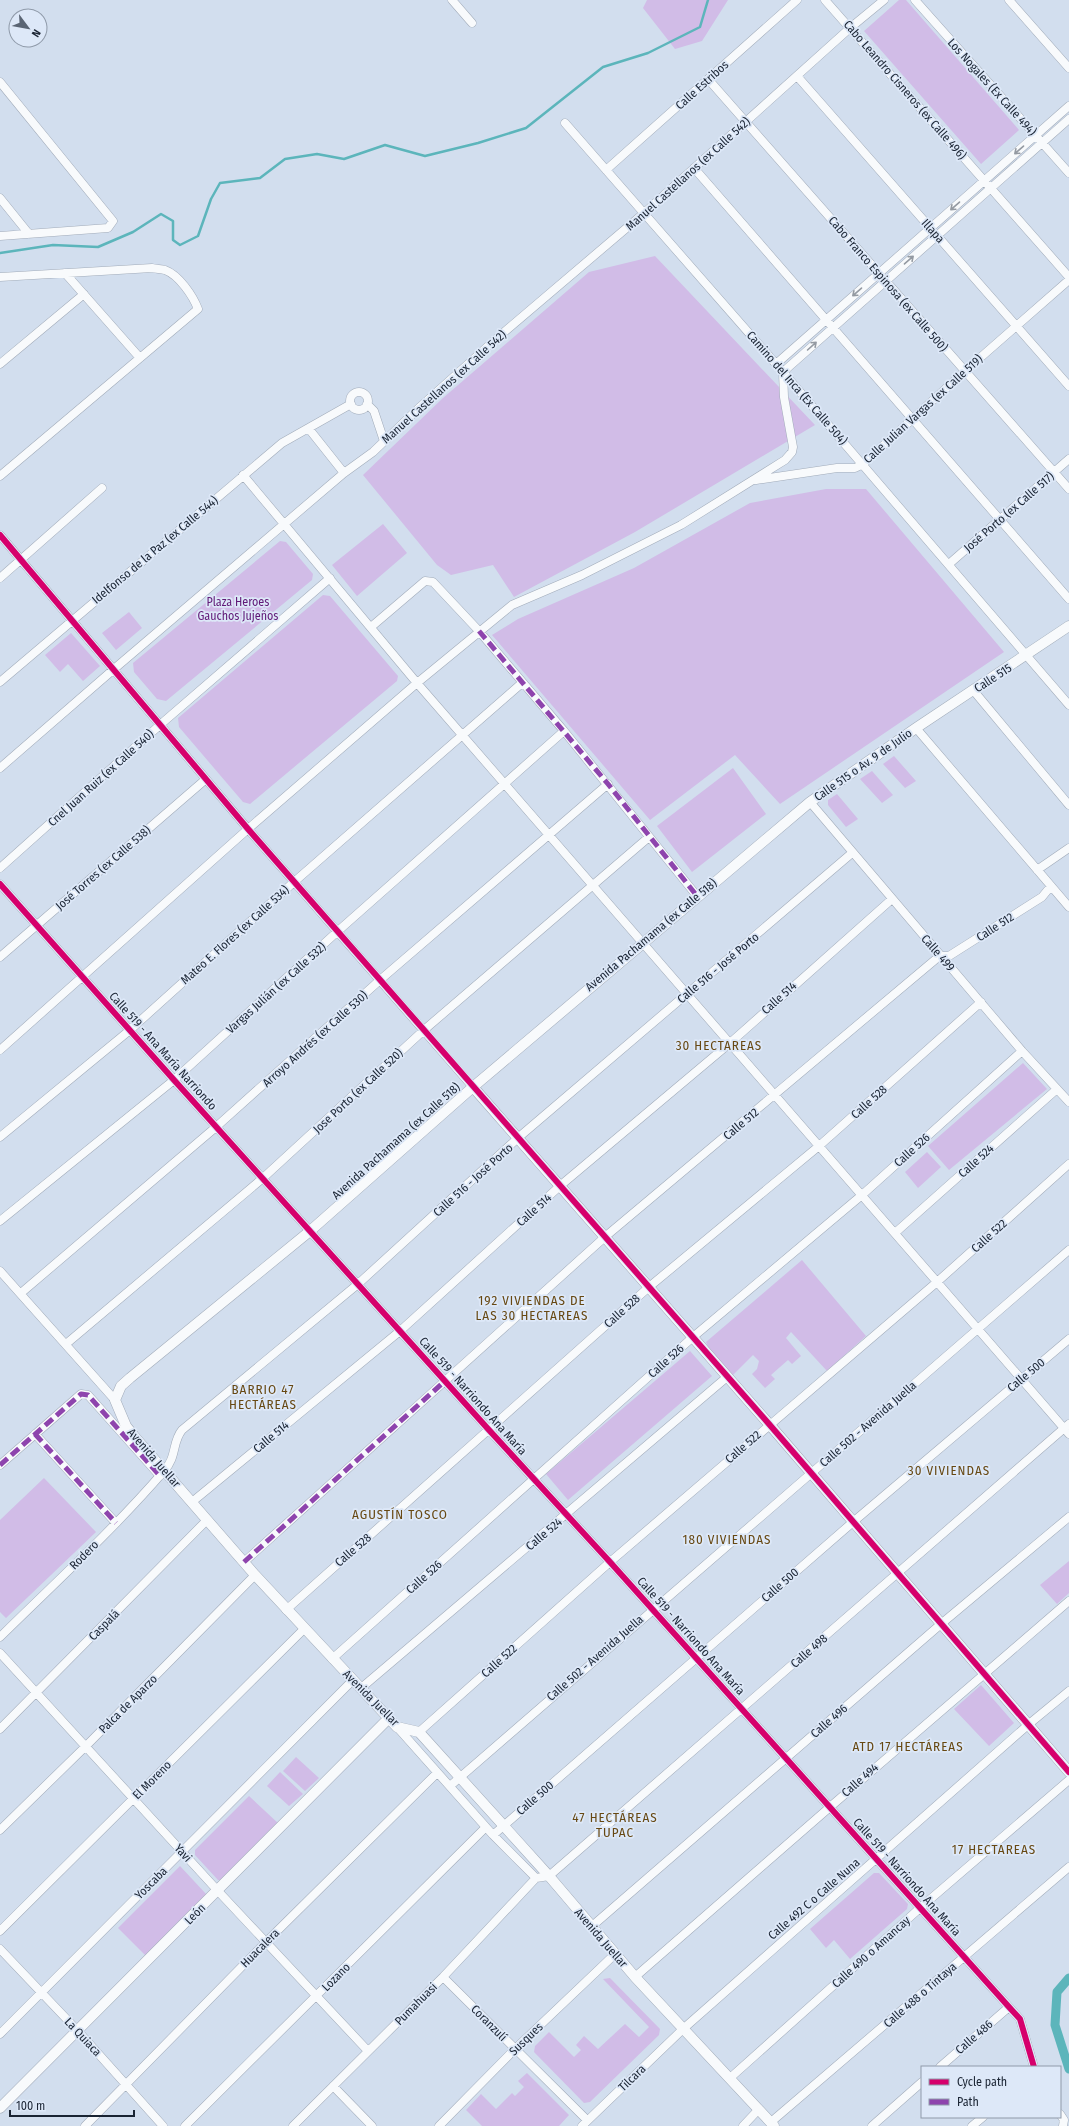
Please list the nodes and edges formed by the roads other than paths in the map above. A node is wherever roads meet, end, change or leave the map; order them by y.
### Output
1 (452, 0) edge
2 (797, 0) edge
3 (825, 0) edge
4 (884, 0) edge
5 (915, 0) edge
6 (1009, 0) edge
7 (472, 23) dead end
8 (850, 28) junction
9 (1069, 68) edge
10 (797, 76) junction
11 (708, 80) junction
12 (0, 82) edge
13 (1069, 106) edge
14 (1069, 120) edge
15 (745, 122) junction
16 (565, 123) dead end
17 (1036, 136) junction
18 (1042, 143) junction
19 (694, 168) junction
20 (606, 170) junction
21 (1069, 173) edge
22 (984, 181) junction
23 (991, 188) junction
24 (0, 198) edge
25 (643, 214) junction
26 (930, 228) junction
27 (29, 234) junction
28 (937, 235) junction
29 (0, 236) edge
30 (65, 273) junction
31 (878, 273) junction
32 (0, 277) edge
33 (1069, 278) edge
34 (885, 281) junction
35 (84, 294) junction
36 (826, 319) junction
37 (1017, 326) junction
38 (833, 327) junction
39 (140, 358) junction
40 (0, 364) edge
41 (776, 364) junction
42 (965, 371) junction
43 (783, 372) junction
44 (1069, 386) edge
45 (351, 404) junction
46 (367, 404) junction
47 (914, 418) junction
48 (312, 427) junction
49 (384, 441) junction
50 (1069, 460) edge
51 (862, 464) junction
52 (1054, 472) junction
53 (344, 473) junction
54 (243, 475) junction
55 (0, 476) edge
56 (752, 481) junction
57 (102, 488) dead end
58 (1069, 489) edge
59 (1000, 519) junction
60 (285, 525) junction
61 (0, 535) edge
62 (21, 560) junction
63 (949, 564) junction
64 (0, 578) edge
65 (330, 578) junction
66 (1069, 599) edge
67 (73, 620) junction
68 (1069, 626) edge
69 (372, 627) junction
70 (479, 631) junction
71 (1026, 656) junction
72 (114, 669) junction
73 (0, 682) edge
74 (417, 683) junction
75 (522, 683) junction
76 (973, 690) junction
77 (1069, 705) edge
78 (161, 724) junction
79 (916, 728) junction
80 (564, 731) junction
81 (463, 734) junction
82 (0, 768) edge
83 (206, 779) junction
84 (506, 784) junction
85 (608, 784) junction
86 (810, 802) junction
87 (1069, 805) edge
88 (248, 829) junction
89 (548, 835) junction
90 (649, 837) junction
91 (1069, 848) edge
92 (852, 853) junction
93 (0, 868) edge
94 (1037, 870) junction
95 (294, 882) junction
96 (0, 884) edge
97 (592, 886) junction
98 (1051, 886) junction
99 (697, 896) junction
100 (892, 899) junction
101 (1069, 907) edge
102 (36, 925) junction
103 (338, 931) junction
104 (642, 943) junction
105 (941, 956) junction
106 (0, 957) edge
107 (83, 978) junction
108 (380, 980) junction
109 (687, 994) junction
110 (981, 1002) junction
111 (130, 1030) junction
112 (424, 1030) junction
113 (730, 1042) junction
114 (0, 1050) edge
115 (1022, 1051) junction
116 (174, 1080) junction
117 (473, 1087) junction
118 (1057, 1089) junction
119 (775, 1095) junction
120 (1069, 1102) edge
121 (216, 1127) junction
122 (0, 1137) edge
123 (519, 1137) junction
124 (819, 1146) junction
125 (1069, 1164) edge
126 (263, 1178) junction
127 (561, 1185) junction
128 (862, 1195) junction
129 (0, 1222) edge
130 (310, 1231) junction
131 (895, 1233) junction
132 (606, 1236) junction
133 (1069, 1250) edge
134 (0, 1271) edge
135 (937, 1282) junction
136 (358, 1284) junction
137 (649, 1287) junction
138 (21, 1293) junction
139 (978, 1328) junction
140 (400, 1331) junction
141 (693, 1337) junction
142 (1069, 1339) edge
143 (66, 1344) junction
144 (727, 1377) junction
145 (1022, 1379) junction
146 (445, 1381) junction
147 (115, 1400) junction
148 (769, 1424) junction
149 (1067, 1429) edge
150 (489, 1430) junction
151 (35, 1434) junction
152 (0, 1465) edge
153 (163, 1473) junction
154 (811, 1473) junction
155 (534, 1479) junction
156 (192, 1502) junction
157 (566, 1515) junction
158 (1069, 1517) edge
159 (207, 1520) junction
160 (853, 1522) junction
161 (116, 1523) junction
162 (244, 1562) junction
163 (610, 1562) junction
164 (898, 1572) junction
165 (255, 1575) junction
166 (1069, 1601) edge
167 (286, 1610) junction
168 (652, 1610) junction
169 (941, 1624) junction
170 (304, 1629) junction
171 (0, 1637) edge
172 (0, 1654) edge
173 (697, 1658) junction
174 (332, 1659) junction
175 (984, 1673) junction
176 (352, 1681) junction
177 (360, 1689) junction
178 (1069, 1691) edge
179 (37, 1693) junction
180 (742, 1710) junction
181 (388, 1719) junction
182 (1029, 1724) junction
183 (397, 1727) junction
184 (0, 1729) edge
185 (419, 1732) junction
186 (86, 1746) junction
187 (787, 1758) junction
188 (1069, 1772) edge
189 (437, 1773) junction
190 (460, 1776) junction
191 (1069, 1780) edge
192 (450, 1786) junction
193 (133, 1798) junction
194 (830, 1807) junction
195 (503, 1825) junction
196 (486, 1826) junction
197 (0, 1830) edge
198 (493, 1835) junction
199 (182, 1851) junction
200 (876, 1859) junction
201 (1069, 1867) edge
202 (549, 1876) junction
203 (536, 1878) junction
204 (218, 1891) junction
205 (920, 1908) junction
206 (591, 1926) junction
207 (0, 1931) edge
208 (266, 1942) junction
209 (0, 1949) edge
210 (615, 1954) junction
211 (965, 1956) junction
212 (442, 1977) junction
213 (635, 1978) junction
214 (41, 1993) junction
215 (317, 1995) junction
216 (1009, 2007) junction
217 (683, 2029) junction
218 (78, 2031) junction
219 (0, 2034) edge
220 (515, 2049) junction
221 (368, 2051) junction
222 (941, 2066) edge
223 (1034, 2066) edge
224 (730, 2078) junction
225 (921, 2083) edge
226 (126, 2085) junction
227 (333, 2086) junction
228 (0, 2108) edge
229 (759, 2109) junction
230 (1061, 2116) edge
231 (982, 2118) edge
232 (584, 2123) edge
233 (772, 2124) edge
234 (85, 2126) edge
235 (163, 2126) edge
236 (185, 2126) edge
237 (293, 2126) edge
238 (372, 2126) edge
239 (439, 2126) edge
240 (743, 2126) edge
241 (872, 2126) edge
242 (972, 2126) edge
243 (1063, 2126) edge

1 - 7 street
2 - 11 street, Calle Estribos
3 - 8 street, Cabo Leandro Cisneros (ex Calle 496)
4 - 8 street, Manuel Castellanos (ex Calle 542)
5 - 17 street, Los Nogales (Ex Calle 494)
6 - 9 street
8 - 10 street, Manuel Castellanos (ex Calle 542)
8 - 22 street, Cabo Leandro Cisneros (ex Calle 496)
10 - 15 street, Manuel Castellanos (ex Calle 542)
10 - 26 street, Illapa
11 - 15 street, Cabo Franco Espinosa (ex Calle 500)
11 - 20 street, Calle Estribos
12 - 27 street
13 - 17 street
14 - 18 street
15 - 19 street, Manuel Castellanos (ex Calle 542)
15 - 31 street, Cabo Franco Espinosa (ex Calle 500)
16 - 20 street, Camino del Inca (Ex Calle 504)
17 - 18 street, Los Nogales (Ex Calle 494)
17 -> 22 street
18 - 21 street, Los Nogales (Ex Calle 494)
18 - 23 street
19 - 25 street, Manuel Castellanos (ex Calle 542)
19 - 36 street
20 - 25 street, Camino del Inca (Ex Calle 504)
22 - 23 street, Cabo Leandro Cisneros (ex Calle 496)
22 -> 26 street
23 - 28 street
23 - 33 street
24 - 27 street
25 - 41 street, Camino del Inca (Ex Calle 504)
25 - 49 street, Manuel Castellanos (ex Calle 542)
26 - 28 street, Illapa
26 - 31 street
27 - 29 street
34 -> 28 street
28 - 37 street, Illapa
30 - 32 street
30 - 35 street
30 - 39 street
31 - 34 street, Cabo Franco Espinosa (ex Calle 500)
31 -> 36 street
33 - 37 street, Calle Julian Vargas (ex Calle 519)
34 - 38 street
34 - 42 street, Cabo Franco Espinosa (ex Calle 500)
35 - 39 street
35 - 40 street
36 - 38 street
36 - 41 street
37 - 42 street, Calle Julian Vargas (ex Calle 519)
37 - 44 street, Illapa
43 -> 38 street
38 - 47 street
39 - 55 street
41 - 43 street, Camino del Inca (Ex Calle 504)
42 - 47 street, Calle Julian Vargas (ex Calle 519)
42 - 52 street, Cabo Franco Espinosa (ex Calle 500)
43 - 51 street, Camino del Inca (Ex Calle 504)
43 - 56 street
45 - 46 street
45 - 46 street
45 - 48 street, Idelfonso de la Paz (ex Calle 544)
46 - 49 street
47 - 51 street, Calle Julian Vargas (ex Calle 519)
47 - 59 street
48 - 53 street
48 - 54 street, Idelfonso de la Paz (ex Calle 544)
49 - 53 street, Manuel Castellanos (ex Calle 542)
50 - 52 street, José Porto (ex Calle 517)
51 - 56 street, Calle Julian Vargas (ex Calle 519)
51 - 63 street, Camino del Inca (Ex Calle 504)
52 - 58 street, Cabo Franco Espinosa (ex Calle 500)
52 - 59 street, José Porto (ex Calle 517)
53 - 60 street, Manuel Castellanos (ex Calle 542)
54 - 60 street
54 - 67 street, Idelfonso de la Paz (ex Calle 544)
56 - 70 street
57 - 62 street
59 - 63 street, José Porto (ex Calle 517)
59 - 66 street
60 - 65 street
60 - 72 street, Manuel Castellanos (ex Calle 542)
61 - 62 street
62 - 64 street
62 - 67 street
63 - 71 street, Camino del Inca (Ex Calle 504)
65 - 69 street
65 - 78 street, Cnel Juan Ruiz (ex Calle 540)
67 - 72 street
67 - 73 street, Idelfonso de la Paz (ex Calle 544)
68 - 71 street, Calle 515
69 - 70 street
69 - 74 street
70 - 74 street
70 - 75 street
71 - 76 street, Calle 515
71 - 77 street, Camino del Inca (Ex Calle 504)
72 - 78 street
72 - 82 street, Manuel Castellanos (ex Calle 542)
74 - 81 street
74 - 88 street
75 - 80 street
75 - 81 street, Mateo E. Flores (ex Calle 534)
76 - 79 street, Calle 515
76 - 87 street
78 - 83 street
78 - 93 street, Cnel Juan Ruiz (ex Calle 540)
79 - 86 street, Calle 515 o Av. 9 de Julio
79 - 94 street
80 - 84 street, Vargas Julián (ex Calle 532)
80 - 85 street
81 - 84 street
81 - 95 street, Mateo E. Flores (ex Calle 534)
83 - 88 street
83 - 102 street, José Torres (ex Calle 538)
84 - 89 street
84 - 103 street, Vargas Julián (ex Calle 532)
85 - 89 street, Arroyo Andrés (ex Calle 530)
85 - 90 street
86 - 92 street, Calle 499
86 - 99 street, Avenida Pachamama (ex Calle 518)
88 - 95 street
88 - 107 street
89 - 97 street
89 - 108 street, Arroyo Andrés (ex Calle 530)
90 - 97 street, Jose Porto (ex Calle 520)
90 - 99 street
91 - 94 street
92 - 100 street, Calle 499
92 - 109 street, Calle 516 - José Porto
94 - 98 street
95 - 103 street
95 - 111 street, Mateo E. Flores (ex Calle 534)
96 - 102 street, Calle 519 - Ana María Narriondo
97 - 104 street
97 - 112 street, Jose Porto (ex Calle 520)
98 - 101 street
98 - 105 street, Calle 512
99 - 104 street, Avenida Pachamama (ex Calle 518)
100 - 105 street, Calle 499
100 - 113 street, Calle 514
102 - 106 street, José Torres (ex Calle 538)
102 - 107 street, Calle 519 - Ana María Narriondo
103 - 108 street
103 - 116 street, Vargas Julián (ex Calle 532)
104 - 109 street
104 - 117 street, Avenida Pachamama (ex Calle 518)
105 - 110 street, Calle 499
105 - 119 street, Calle 512
107 - 111 street, Calle 519 - Ana María Narriondo
107 - 114 street
108 - 112 street
108 - 121 street, Arroyo Andrés (ex Calle 530)
109 - 113 street
109 - 123 street, Calle 516 - José Porto
110 - 115 street, Calle 499
110 - 124 street, Calle 528
111 - 116 street, Calle 519 - Ana María Narriondo
111 - 122 street, Mateo E. Flores (ex Calle 534)
112 - 117 street
112 - 126 street, Jose Porto (ex Calle 520)
113 - 119 street
113 - 127 street, Calle 514
115 - 118 street, Calle 499
115 - 128 street, Calle 526
116 - 121 street, Calle 519 - Ana María Narriondo
116 - 129 street, Vargas Julián (ex Calle 532)
117 - 123 street
117 - 130 street, Avenida Pachamama (ex Calle 518)
118 - 120 street, Calle 499
118 - 131 street, Calle 524
119 - 124 street
119 - 132 street, Calle 512
121 - 126 street, Calle 519 - Ana María Narriondo
121 - 138 street, Arroyo Andrés (ex Calle 530)
123 - 127 street
123 - 136 street, Calle 516 - José Porto
124 - 128 street
124 - 137 street, Calle 528
125 - 135 street, Calle 522
126 - 130 street, Calle 519 - Ana María Narriondo
126 - 143 street, Jose Porto (ex Calle 520)
127 - 132 street
127 - 140 street, Calle 514
128 - 131 street
128 - 141 street, Calle 526
130 - 136 street, Calle 519 - Narriondo Ana María
130 - 147 street, Avenida Pachamama (ex Calle 518)
131 - 135 street
132 - 137 street
132 - 146 street, Calle 512
133 - 139 street, Calle 502 - Avenida Juella
134 - 138 street, Avenida Juellar
135 - 139 street
135 - 148 street, Calle 522
136 - 140 street, Calle 519 - Narriondo Ana María
136 - 153 street, Calle 516 - José Porto
137 - 141 street
137 - 150 street, Calle 528
138 - 143 street, Avenida Juellar
139 - 145 street
139 - 154 street, Calle 502 - Avenida Juella
140 - 146 street, Calle 519 - Narriondo Ana María
140 - 156 street, Calle 514
141 - 144 street
141 - 155 street, Calle 526
142 - 145 street, Calle 500
143 - 147 street, Avenida Juellar
144 - 148 street
144 - 157 street, Calle 524
145 - 149 street
145 - 160 street, Calle 500
146 - 150 street, Calle 519 - Narriondo Ana María
146 - 162 street, Calle 512
147 - 153 street, Avenida Juellar
148 - 154 street
148 - 163 street, Calle 522
149 - 164 street, Calle 498
150 - 155 street, Calle 519 - Narriondo Ana María
150 - 167 street, Calle 528
151 - 152 street
151 - 153 street
151 - 161 street
153 - 156 street, Avenida Juellar
153 - 161 street, Rodero
154 - 160 street
154 - 168 street, Calle 502 - Avenida Juella
155 - 157 street, Calle 519 - Narriondo Ana María
155 - 174 street, Calle 526
156 - 159 street, Avenida Juellar
157 - 163 street, Calle 519 - Narriondo Ana María
157 - 177 street, Calle 524
158 - 169 street, Calle 496
159 - 162 street, Avenida Juellar
159 - 179 street, Caspalá
160 - 164 street
160 - 173 street, Calle 500
161 - 171 street, Rodero
162 - 165 street, Avenida Juellar
163 - 168 street, Calle 519 - Narriondo Ana María
163 - 185 street, Calle 522
164 - 169 street
164 - 180 street, Calle 498
165 - 167 street, Avenida Juellar
165 - 186 street, Palca de Aparzo
166 - 175 street, Calle 494
167 - 170 street, Avenida Juellar
168 - 173 street, Calle 519 - Narriondo Ana María
168 - 190 street, Calle 502 - Avenida Juella
169 - 175 street
169 - 187 street, Calle 496
170 - 174 street, Avenida Juellar
170 - 193 street, El Moreno
172 - 179 street, Yavi
173 - 180 street, Calle 519 - Narriondo Ana María
173 - 195 street, Calle 500
174 - 176 street, Avenida Juellar
175 - 182 street
175 - 194 street, Calle 494
176 - 177 street, Avenida Juellar
176 - 199 street, Yoscaba
177 - 181 street, Avenida Juellar
178 - 182 street, Calle 492 C o Calle Nuna
179 - 184 street, Caspalá
179 - 186 street, Yavi
180 - 187 street, Calle 519 - Narriondo Ana María
180 - 202 street, Calle 498
181 - 183 street, Avenida Juellar
181 - 204 street, León
182 - 188 street
182 - 200 street, Calle 492 C o Calle Nuna
183 - 185 street, Avenida Juellar
183 - 189 street
185 - 190 street, Avenida Juellar
186 - 193 street, Yavi
186 - 197 street, Palca de Aparzo
187 - 194 street, Calle 519 - Narriondo Ana María
187 - 206 street, Calle 496
189 - 192 street
189 - 208 street, Huacalera
190 - 192 street, Calle 502 - Avenida Juella
190 - 195 street, Avenida Juellar
191 - 205 street, Calle 490 o Amancay
192 - 196 street
193 - 199 street, Yavi
193 - 207 street, El Moreno
194 - 200 street, Calle 519 - Narriondo Ana María
194 - 213 street, Calle 494
195 - 198 street, Calle 500
195 - 202 street, Avenida Juellar
196 - 198 street
196 - 215 street, Lozano
198 - 203 street
199 - 204 street, Yavi
199 - 214 street, Yoscaba
200 - 205 street, Calle 519 - Narriondo Ana María
200 - 217 street, Calle 492 C o Calle Nuna
201 - 211 street, Calle 488 o Tintaya
202 - 203 street
202 - 206 street, Avenida Juellar
203 - 212 street, Pumahuasi
204 - 208 street, Yavi
204 - 218 street, León
205 - 211 street, Calle 519 - Narriondo Ana María
205 - 224 street, Calle 490 o Amancay
206 - 210 street, Avenida Juellar
208 - 215 street, Yavi
208 - 226 street, Huacalera
209 - 214 street, La Quiaca
210 - 213 street, Avenida Juellar
210 - 220 street, Susques
211 - 216 street, Calle 519 - Narriondo Ana María
211 - 233 street, Calle 488 o Tintaya
212 - 220 street, Coranzulí
212 - 221 street, Pumahuasi
213 - 217 street, Avenida Juellar
214 - 218 street, La Quiaca
214 - 219 street, Yoscaba
215 - 221 street, Yavi
215 - 236 street, Lozano
216 - 222 street, Calle 486
216 - 223 street, Calle 519 - Narriondo Ana María
217 - 224 street, Avenida Juellar
217 - 232 street, Tilcara
218 - 226 street, La Quiaca
218 - 228 street, León
220 - 232 street, Coranzulí
220 - 239 street, Susques
221 - 227 street, Pumahuasi
224 - 229 street, Avenida Juellar
225 - 241 street
226 - 234 street, Huacalera
226 - 235 street, La Quiaca
227 - 237 street, Pumahuasi
227 - 238 street
229 - 233 street, Avenida Juellar
229 - 240 street
230 - 243 street
231 - 242 street

